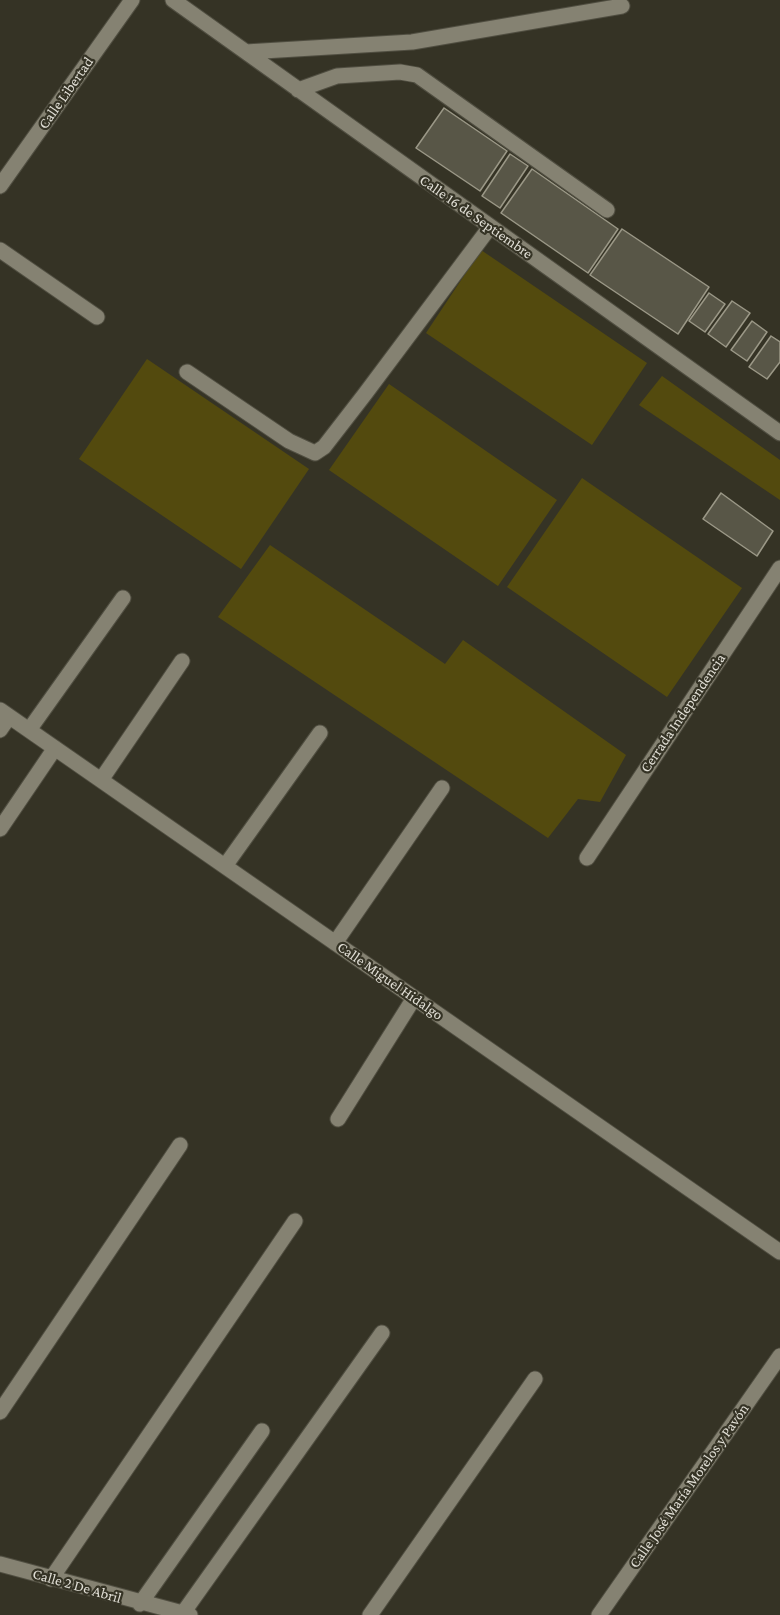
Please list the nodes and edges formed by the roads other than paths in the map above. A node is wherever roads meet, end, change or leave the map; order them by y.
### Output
1 (132, 0) edge
2 (173, 0) edge
3 (622, 6) dead end
4 (246, 52) junction
5 (298, 90) junction
6 (0, 186) edge
7 (607, 210) dead end
8 (490, 227) junction
9 (0, 250) edge
10 (97, 316) dead end
11 (188, 372) dead end
12 (780, 432) edge
13 (780, 568) edge
14 (123, 598) dead end
15 (182, 661) dead end
16 (5, 713) edge
17 (0, 730) edge
18 (29, 730) junction
19 (320, 733) dead end
20 (56, 748) junction
21 (101, 780) junction
22 (442, 788) dead end
23 (0, 829) edge
24 (587, 858) dead end
25 (225, 866) junction
26 (335, 943) junction
27 (414, 998) junction
28 (338, 1119) dead end
29 (180, 1145) dead end
30 (295, 1221) dead end
31 (780, 1252) edge
32 (382, 1333) dead end
33 (780, 1356) edge
34 (535, 1379) dead end
35 (0, 1412) edge
36 (262, 1431) dead end
37 (0, 1564) edge
38 (51, 1579) junction
39 (140, 1604) junction
40 (186, 1614) edge
41 (370, 1615) edge
42 (599, 1615) edge

1 - 6 street, Calle Libertad
2 - 4 street, Calle 16 de Septiembre
3 - 4 street
4 - 5 street, Calle 16 de Septiembre
5 - 7 street
5 - 8 street, Calle 16 de Septiembre
8 - 11 street
8 - 12 street, Calle 16 de Septiembre
9 - 10 street
13 - 24 street, Cerrada Independencia
14 - 18 street
15 - 21 street
16 - 17 street
16 - 18 street, Calle Miguel Hidalgo
18 - 20 street, Calle Miguel Hidalgo
19 - 25 street
20 - 21 street, Calle Miguel Hidalgo
20 - 23 street
21 - 25 street, Calle Miguel Hidalgo
22 - 26 street
25 - 26 street, Calle Miguel Hidalgo
26 - 27 street, Calle Miguel Hidalgo
27 - 28 street
27 - 31 street, Calle Miguel Hidalgo
29 - 35 street
30 - 38 street
32 - 40 street
33 - 42 street, Calle José María Morelos y Pavón
34 - 41 street
36 - 39 street
37 - 38 street, Calle 2 De Abril
38 - 39 street, Calle 2 De Abril
39 - 40 street, Calle 2 De Abril

